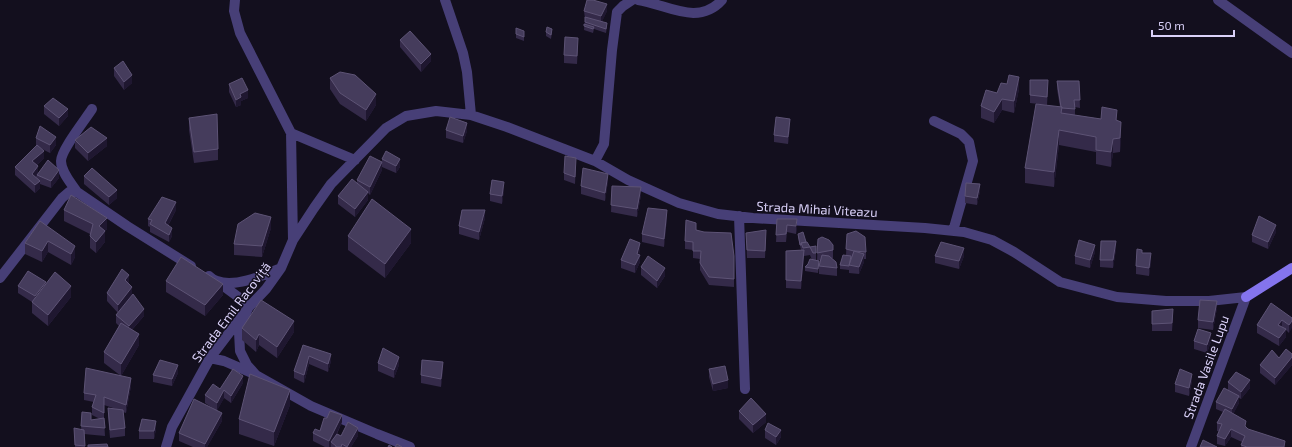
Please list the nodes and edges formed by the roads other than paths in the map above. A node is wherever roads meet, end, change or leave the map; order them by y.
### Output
1 (235, 0) edge
2 (445, 0) edge
3 (632, 0) edge
4 (638, 0) edge
5 (722, 0) edge
6 (1218, 0) edge
7 (1292, 53) edge
8 (92, 109) dead end
9 (471, 115) junction
10 (934, 121) dead end
11 (291, 133) junction
12 (355, 160) junction
13 (595, 161) junction
14 (77, 192) junction
15 (739, 216) junction
16 (953, 231) junction
17 (293, 240) junction
18 (281, 268) junction
19 (1292, 268) edge
20 (0, 278) edge
21 (217, 281) junction
22 (1246, 297) junction
23 (248, 308) junction
24 (210, 358) junction
25 (256, 375) junction
26 (745, 389) dead end
27 (166, 447) edge
28 (410, 447) edge
29 (1191, 447) edge

1 - 11 street
2 - 9 street
3 - 13 street
4 - 5 street
6 - 7 street
8 - 14 street
9 - 12 street, Strada Mihai Viteazu
9 - 13 street, Strada Mihai Viteazu
10 - 16 street
11 - 12 street
11 - 17 street
12 - 17 street, Strada Emil Racoviță
13 - 15 street, Strada Mihai Viteazu
14 - 20 street
14 - 21 street
15 - 16 street, Strada Mihai Viteazu
15 - 26 street
16 - 22 street, Strada Mihai Viteazu
17 - 18 street, Strada Emil Racoviță
18 - 21 street
18 - 23 street, Strada Emil Racoviță
19 - 22 street, Strada Mihai Viteazu
21 - 23 street
22 - 29 street, Strada Vasile Lupu
23 - 24 street, Strada Emil Racoviță
23 - 25 street
24 - 25 street
24 - 27 street, Strada Emil Racoviță
25 - 28 street

